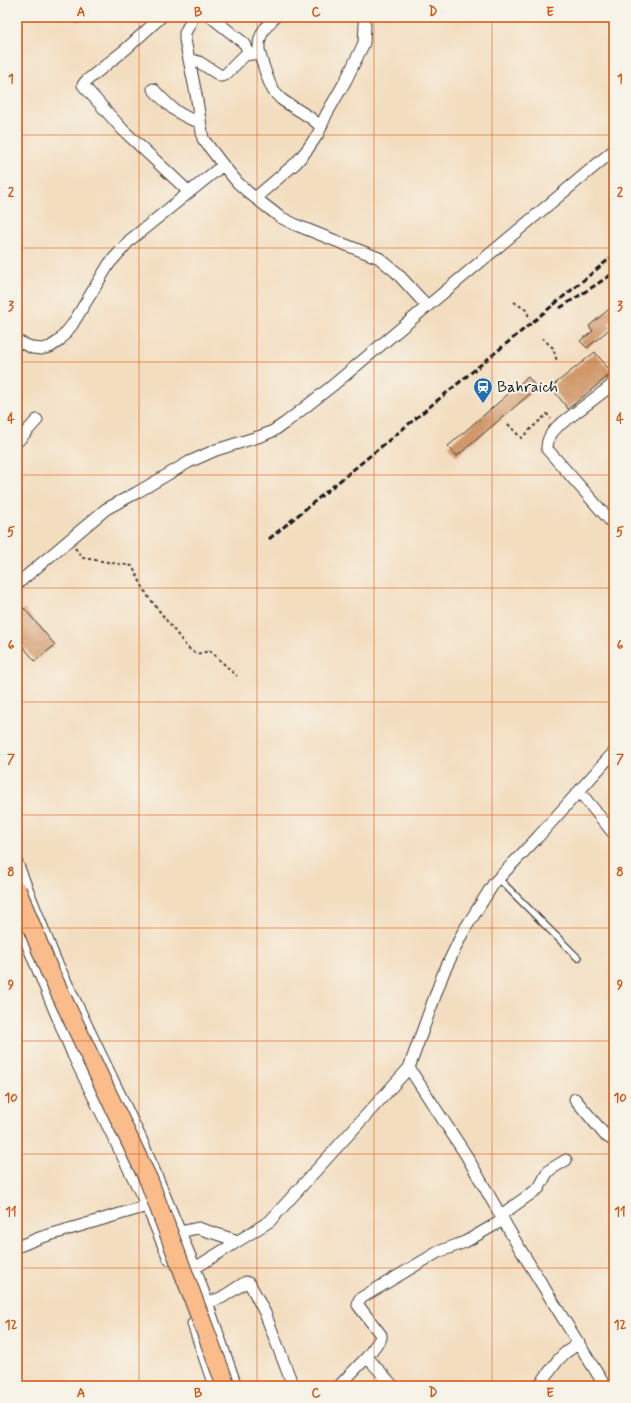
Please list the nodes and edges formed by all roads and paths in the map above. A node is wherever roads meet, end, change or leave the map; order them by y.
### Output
1 (161, 17) edge
2 (194, 17) edge
3 (210, 17) edge
4 (275, 17) edge
5 (363, 17) edge
6 (254, 53) junction
7 (189, 59) junction
8 (153, 89) dead end
9 (200, 122) junction
10 (321, 127) junction
11 (614, 150) edge
12 (223, 165) junction
13 (189, 192) junction
14 (255, 198) junction
15 (514, 302) dead end
16 (427, 306) junction
17 (530, 319) dead end
18 (542, 338) dead end
19 (17, 341) edge
20 (557, 361) dead end
21 (614, 380) edge
22 (37, 420) dead end
23 (508, 424) dead end
24 (558, 426) junction
25 (17, 442) edge
26 (614, 525) edge
27 (69, 539) junction
28 (17, 584) edge
29 (237, 676) dead end
30 (614, 752) edge
31 (579, 791) junction
32 (614, 834) edge
33 (17, 863) edge
34 (498, 878) junction
35 (17, 890) edge
36 (17, 919) edge
37 (578, 958) dead end
38 (409, 1068) junction
39 (575, 1099) dead end
40 (614, 1139) edge
41 (566, 1160) dead end
42 (168, 1204) junction
43 (147, 1206) junction
44 (502, 1218) junction
45 (180, 1232) junction
46 (238, 1241) junction
47 (17, 1247) edge
48 (195, 1268) junction
49 (207, 1303) junction
50 (579, 1344) junction
51 (367, 1356) junction
52 (214, 1386) edge
53 (226, 1386) edge
54 (236, 1386) edge
55 (292, 1386) edge
56 (339, 1386) edge
57 (393, 1386) edge
58 (539, 1386) edge
59 (605, 1386) edge

1 - 13 street
2 - 7 street
3 - 6 street
4 - 6 street
5 - 10 street
6 - 7 street
6 - 10 street
7 - 9 street
8 - 9 street
9 - 12 street
10 - 14 street
11 - 16 street
12 - 13 street
12 - 14 street
13 - 19 street
14 - 16 street
15 - 17 path
16 - 27 street
18 - 20 path
21 - 24 street
22 - 25 street
23 - 24 path
24 - 26 street
27 - 28 street
27 - 29 path
30 - 31 street
31 - 32 street
31 - 34 street
33 - 42 street
34 - 37 lane
34 - 38 street
35 - 53 main road, bridge
36 - 43 street
38 - 44 street
38 - 46 street
39 - 40 street
41 - 44 street
42 - 43 street
42 - 45 street
43 - 47 street
43 - 52 street
44 - 50 street
44 - 51 street
45 - 46 street
45 - 48 street
46 - 48 street
48 - 49 street
49 - 54 street
49 - 55 street
50 - 58 street
50 - 59 street
51 - 56 street
51 - 57 street

